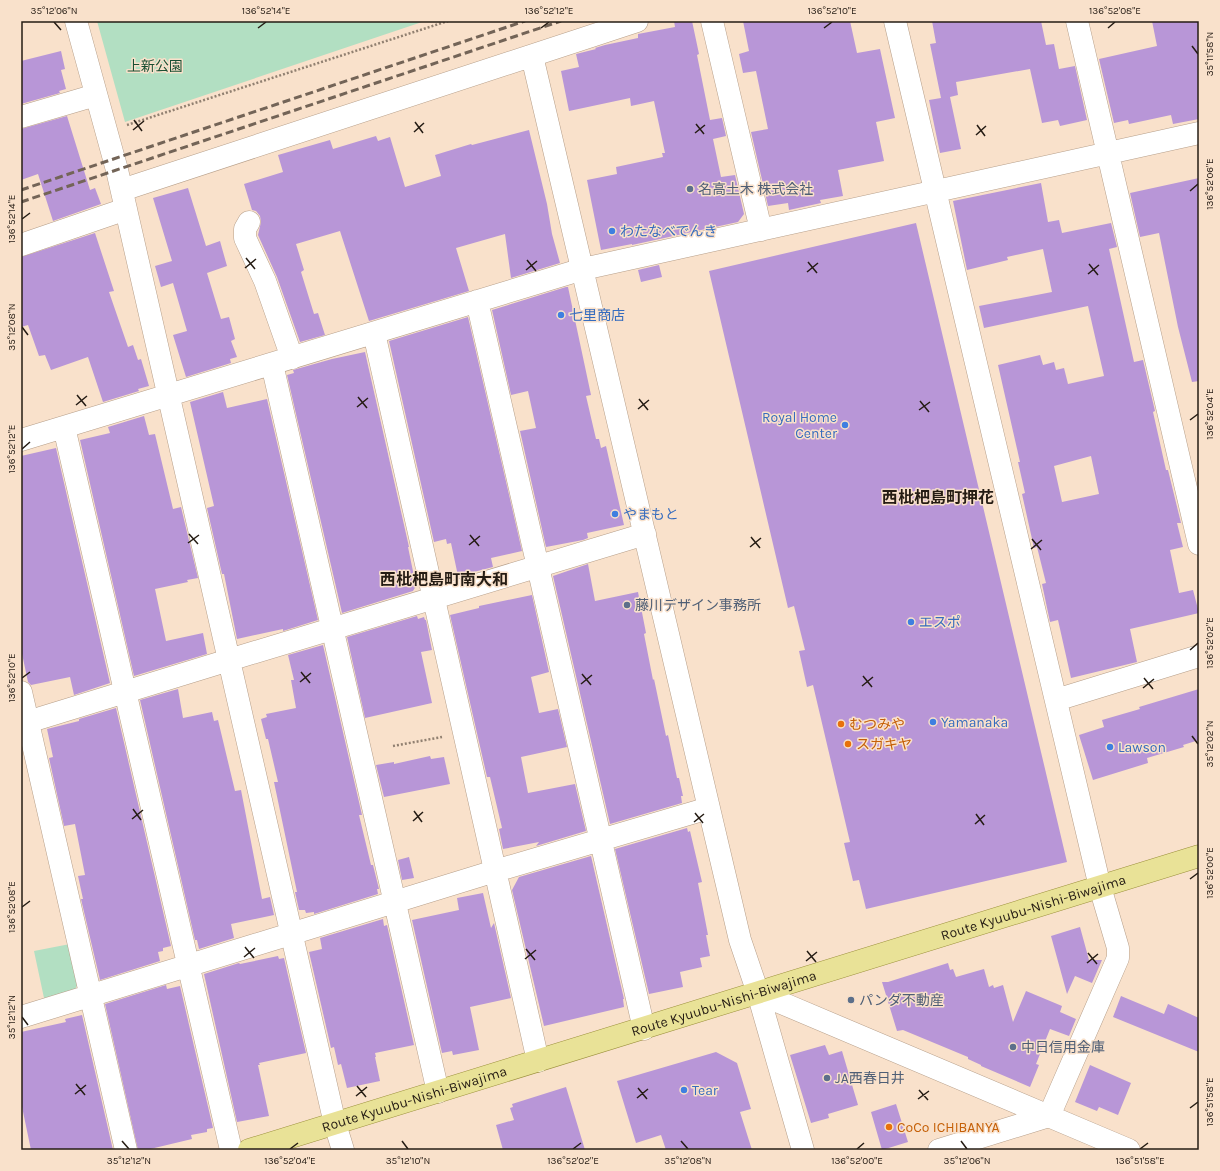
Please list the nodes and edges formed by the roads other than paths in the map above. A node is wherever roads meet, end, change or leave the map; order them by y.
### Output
1 (76, 21) edge
2 (637, 21) edge
3 (712, 21) edge
4 (895, 21) edge
5 (1077, 21) edge
6 (532, 56) junction
7 (96, 95) junction
8 (21, 118) edge
9 (1199, 133) edge
10 (1108, 152) junction
11 (936, 191) junction
12 (124, 200) junction
13 (249, 222) dead end
14 (761, 230) junction
15 (21, 245) edge
16 (583, 269) junction
17 (477, 301) junction
18 (374, 333) junction
19 (282, 361) junction
20 (168, 395) junction
21 (64, 427) junction
22 (21, 440) edge
23 (645, 534) junction
24 (1199, 544) edge
25 (537, 567) junction
26 (434, 598) junction
27 (333, 628) junction
28 (1199, 656) edge
29 (229, 660) junction
30 (21, 692) edge
31 (125, 692) junction
32 (1056, 700) junction
33 (24, 723) edge
34 (709, 808) junction
35 (600, 840) junction
36 (1199, 856) edge
37 (495, 871) junction
38 (1100, 887) junction
39 (395, 902) junction
40 (292, 934) junction
41 (188, 965) junction
42 (758, 993) junction
43 (90, 996) junction
44 (21, 1017) edge
45 (644, 1029) junction
46 (538, 1061) junction
47 (438, 1092) junction
48 (1049, 1116) junction
49 (335, 1124) junction
50 (993, 1142) edge
51 (126, 1150) edge
52 (231, 1150) edge
53 (248, 1150) edge
54 (343, 1150) edge
55 (803, 1150) edge
56 (939, 1150) edge
57 (1128, 1150) edge

1 - 7 street
2 - 6 street
3 - 14 street
4 - 11 street
5 - 10 street
6 - 12 street
6 - 16 street
7 - 8 street
7 - 12 street
9 - 10 street
10 - 11 street
10 - 24 street
11 - 14 street
11 - 32 street
12 - 15 street
12 - 20 street
13 - 19 street
14 - 16 street
16 - 17 street
16 - 23 street
17 - 18 street
17 - 25 street
18 - 19 street
18 - 26 street
19 - 20 street
19 - 27 street
20 - 21 street
20 - 29 street
21 - 22 street
21 - 31 street
23 - 25 street
23 - 34 street
25 - 26 street
25 - 35 street
26 - 27 street
26 - 37 street
27 - 29 street
27 - 39 street
28 - 32 street
29 - 31 street
29 - 40 street
30 - 33 street
31 - 33 street
31 - 41 street
32 - 38 street
33 - 43 street
34 - 35 street
34 - 42 street
35 - 37 street
35 - 45 street
36 - 38 main road, Route Kyuubu-Nishi-Biwajima
37 - 39 street
37 - 46 street
38 - 42 main road, Route Kyuubu-Nishi-Biwajima
38 - 48 street
39 - 40 street
39 - 47 street
40 - 41 street
40 - 49 street
41 - 43 street
41 - 52 street
42 - 45 main road, Route Kyuubu-Nishi-Biwajima
42 - 48 street
42 - 55 street
43 - 44 street
43 - 51 street
45 - 46 main road, Route Kyuubu-Nishi-Biwajima
46 - 47 main road, Route Kyuubu-Nishi-Biwajima
47 - 49 main road, Route Kyuubu-Nishi-Biwajima
48 - 50 street
48 - 57 street
49 - 53 main road, Route Kyuubu-Nishi-Biwajima
49 - 54 street
50 - 56 street

